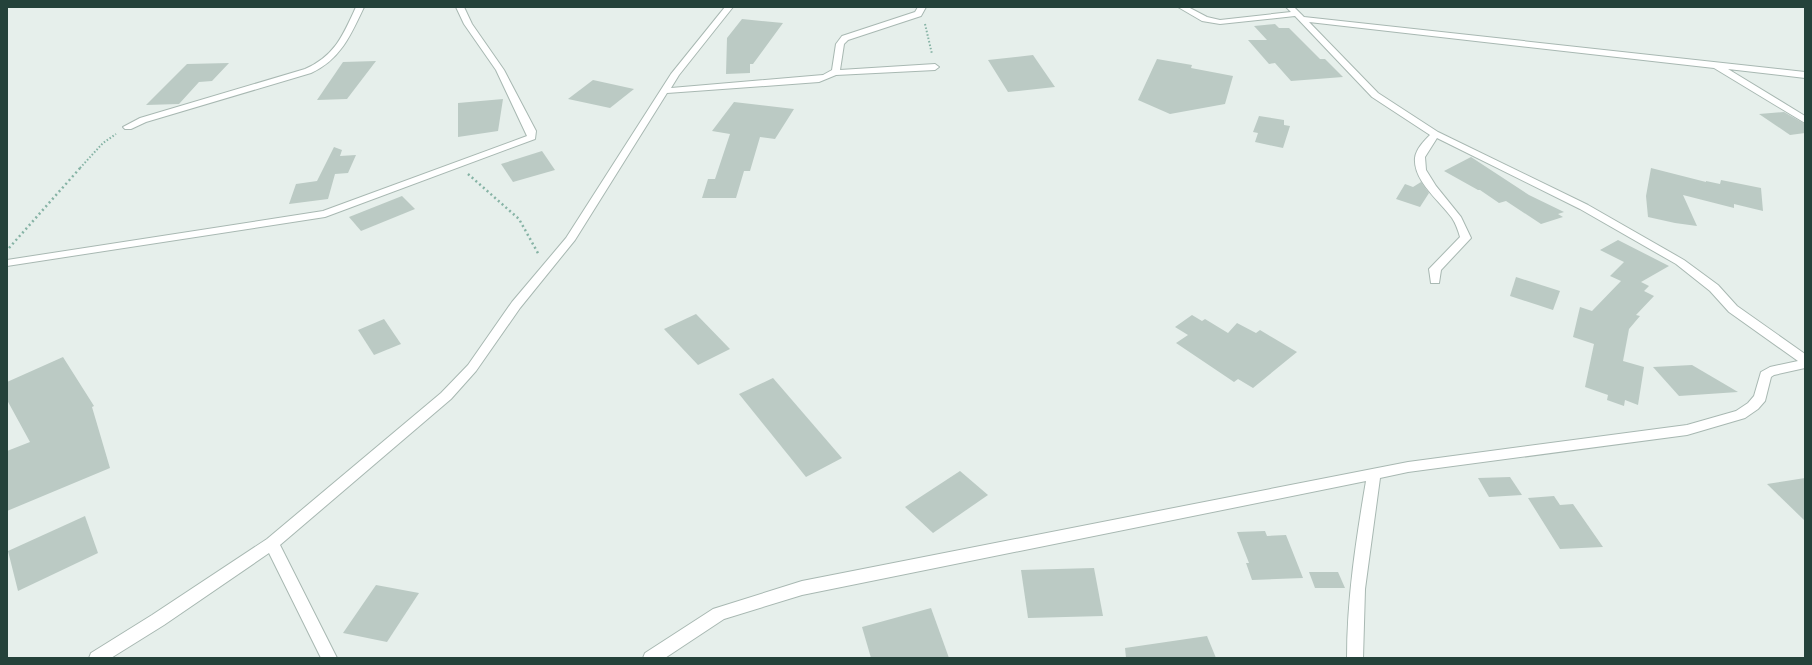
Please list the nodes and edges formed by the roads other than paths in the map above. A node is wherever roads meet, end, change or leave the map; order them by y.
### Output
1 (360, 7) edge
2 (460, 7) edge
3 (729, 7) edge
4 (1182, 7) edge
5 (1290, 7) edge
6 (920, 10) edge
7 (1299, 16) junction
8 (1714, 64) junction
9 (935, 67) road end
10 (834, 73) junction
11 (1805, 75) edge
12 (664, 91) junction
13 (1805, 120) edge
14 (128, 127) road end
15 (1435, 134) junction
16 (7, 263) edge
17 (1435, 280) dead end
18 (1805, 360) edge
19 (1805, 364) edge
20 (1374, 474) junction
21 (272, 543) junction
22 (97, 658) edge
23 (329, 658) edge
24 (651, 658) edge
25 (1355, 658) edge

1 - 14 street
2 - 16 street
3 - 12 street
4 - 7 street
5 - 7 street
6 - 10 street
7 - 8 street
7 - 15 street
8 - 11 street
8 - 13 street
9 - 10 street
10 - 12 street
12 - 21 street
15 - 17 street
15 - 18 street
19 - 20 street
20 - 24 street
20 - 25 street
21 - 22 street
21 - 23 street

